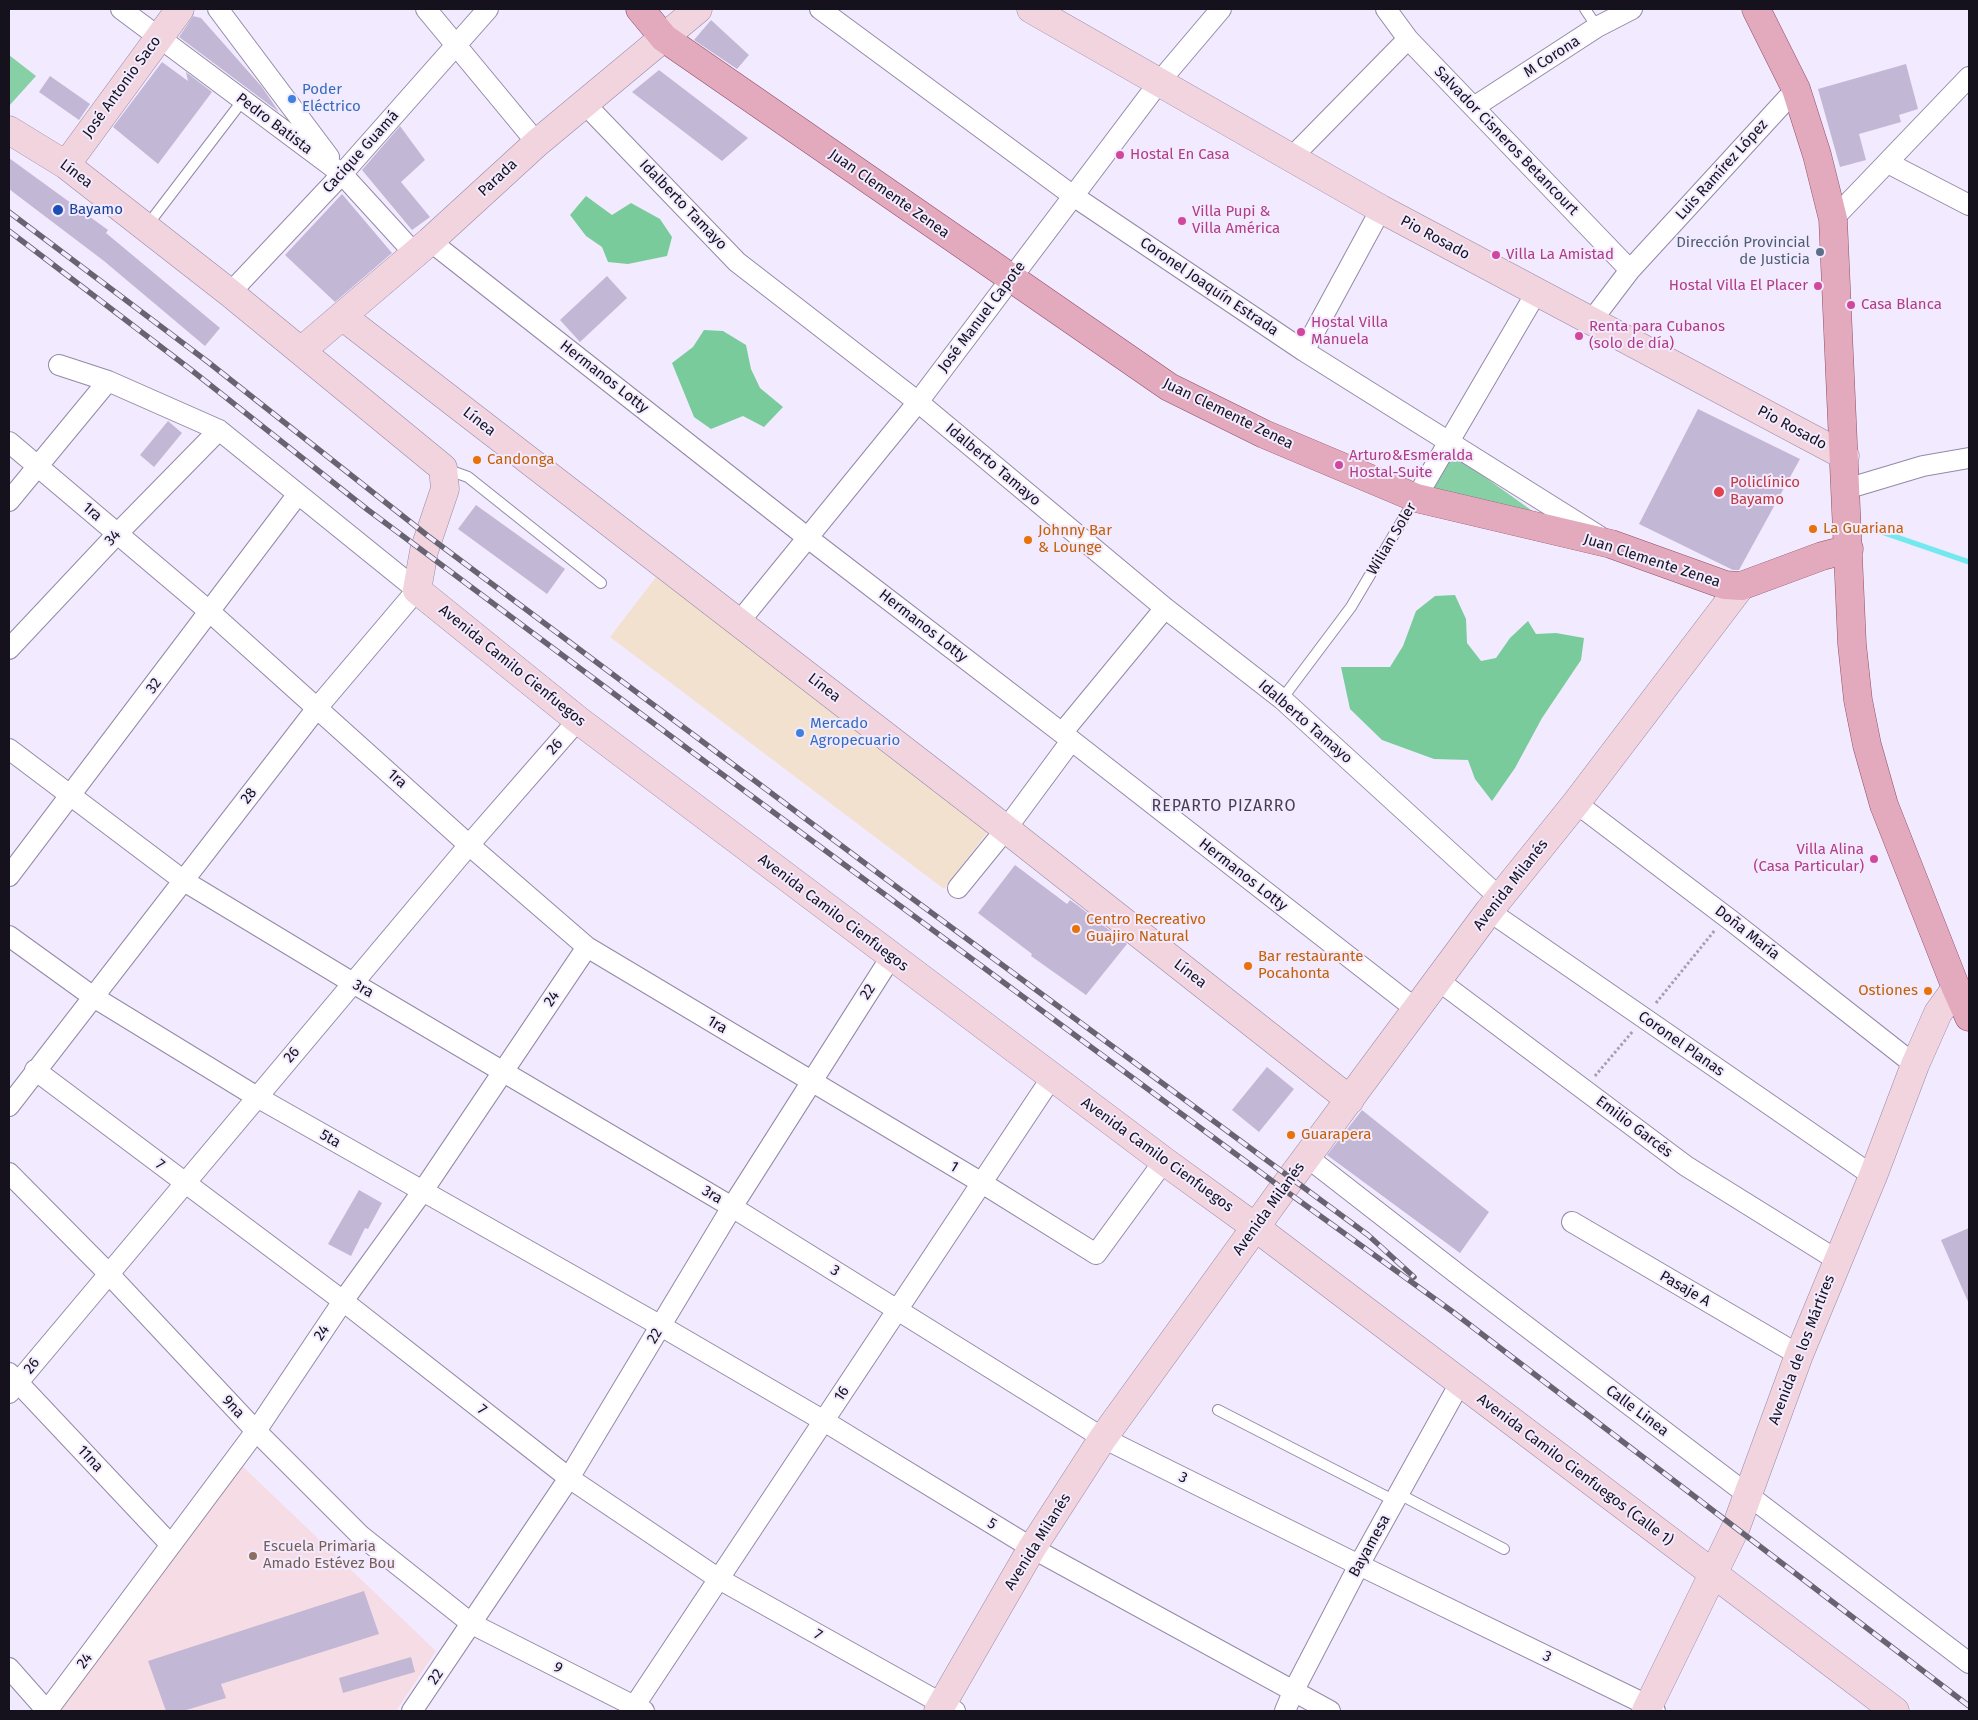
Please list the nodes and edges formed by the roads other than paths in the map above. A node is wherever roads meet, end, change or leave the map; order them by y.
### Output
1 (121, 9) edge
2 (180, 9) edge
3 (218, 9) edge
4 (426, 9) edge
5 (488, 9) edge
6 (640, 9) edge
7 (698, 9) edge
8 (820, 9) edge
9 (1031, 9) edge
10 (1221, 9) edge
11 (1386, 9) edge
12 (1585, 9) edge
13 (1632, 9) edge
14 (1756, 9) edge
15 (1597, 28) junction
16 (158, 38) junction
17 (664, 38) junction
18 (1408, 39) junction
19 (457, 45) junction
20 (1969, 77) edge
21 (1160, 82) junction
22 (1796, 89) junction
23 (242, 100) junction
24 (584, 103) junction
25 (1474, 107) junction
26 (9, 130) edge
27 (537, 143) junction
28 (1292, 157) junction
29 (1888, 163) junction
30 (66, 165) junction
31 (342, 174) junction
32 (1072, 195) junction
33 (1969, 205) edge
34 (1381, 209) junction
35 (1833, 219) junction
36 (145, 228) junction
37 (422, 247) junction
38 (1630, 270) junction
39 (1011, 279) junction
40 (230, 293) junction
41 (1536, 293) junction
42 (342, 316) junction
43 (1592, 320) junction
44 (1304, 350) junction
45 (301, 351) junction
46 (59, 366) dead end
47 (108, 381) junction
48 (918, 402) junction
49 (219, 430) junction
50 (1448, 441) junction
51 (9, 442) edge
52 (1845, 456) junction
53 (1969, 458) edge
54 (37, 465) junction
55 (443, 468) junction
56 (1846, 489) junction
57 (298, 494) junction
58 (1416, 498) junction
59 (9, 501) edge
60 (117, 534) junction
61 (808, 538) junction
62 (1611, 544) junction
63 (1849, 549) junction
64 (601, 583) dead end
65 (1741, 586) junction
66 (417, 590) junction
67 (1165, 608) junction
68 (210, 612) junction
69 (739, 622) junction
70 (9, 650) edge
71 (1282, 699) junction
72 (317, 708) junction
73 (578, 720) junction
74 (1067, 737) junction
75 (9, 749) edge
76 (70, 796) junction
77 (1576, 803) junction
78 (1006, 829) junction
79 (469, 845) junction
80 (9, 876) edge
81 (184, 881) junction
82 (958, 888) dead end
83 (1495, 904) junction
84 (9, 936) edge
85 (587, 947) junction
86 (891, 957) junction
87 (1438, 981) junction
88 (353, 983) junction
89 (1956, 988) junction
90 (92, 996) junction
91 (1417, 1010) junction
92 (1969, 1017) edge
93 (1915, 1065) junction
94 (35, 1070) junction
95 (504, 1071) junction
96 (1052, 1077) junction
97 (810, 1081) junction
98 (257, 1097) junction
99 (1350, 1100) junction
100 (9, 1106) edge
101 (1307, 1157) junction
102 (1164, 1161) junction
103 (9, 1173) edge
104 (1873, 1176) junction
105 (184, 1183) junction
106 (982, 1183) junction
107 (422, 1192) junction
108 (732, 1207) junction
109 (1572, 1222) dead end
110 (1255, 1227) junction
111 (1837, 1260) junction
112 (108, 1273) junction
113 (343, 1301) junction
114 (898, 1310) junction
115 (661, 1326) junction
116 (1798, 1355) junction
117 (12, 1383) edge
118 (1460, 1383) junction
119 (1218, 1410) dead end
120 (824, 1421) junction
121 (256, 1431) junction
122 (1103, 1438) junction
123 (569, 1478) junction
124 (1748, 1496) junction
125 (1397, 1498) junction
126 (171, 1544) junction
127 (1032, 1548) junction
128 (1504, 1549) dead end
129 (1359, 1565) junction
130 (1712, 1573) junction
131 (719, 1579) junction
132 (472, 1624) junction
133 (1969, 1662) edge
134 (9, 1668) edge
135 (1293, 1692) junction
136 (945, 1709) edge
137 (636, 1710) edge
138 (1650, 1710) edge
139 (47, 1711) edge
140 (412, 1711) edge
141 (1285, 1711) edge
142 (1330, 1711) edge
143 (1895, 1711) edge

1 - 16 street, Pedro Batista
2 - 16 street, José Antonio Saco
3 - 31 street
4 - 19 street
5 - 19 street, Cacique Guamá
6 - 17 main road, Juan Clemente Zenea
7 - 17 street, Parada
8 - 32 street, Coronel Joaquín Estrada
9 - 21 street, Pio Rosado
10 - 21 street, José Manuel Capote
11 - 18 street, Salvador Cisneros Betancourt
12 - 15 lane
13 - 15 street, M Corona
14 - 22 main road
15 - 25 street, M Corona
16 - 23 street, Pedro Batista
16 - 30 street, José Antonio Saco
17 - 24 street, Parada
17 - 39 main road, Juan Clemente Zenea
18 - 25 street, Salvador Cisneros Betancourt
18 - 28 street
19 - 27 street
19 - 31 street, Cacique Guamá
20 - 29 street
21 - 28 street, Pio Rosado
21 - 32 street, José Manuel Capote
22 - 35 main road
22 - 38 street, Luis Ramírez López
23 - 31 street, Pedro Batista
23 - 36 lane
24 - 27 street, Parada
24 - 48 street, Idalberto Tamayo
25 - 38 street, Salvador Cisneros Betancourt
26 - 30 street, Línea
27 - 37 street, Parada
28 - 34 street, Pio Rosado
29 - 33 street
29 - 35 street
30 - 36 street, Línea
31 - 37 street, Pedro Batista
31 - 40 street, Cacique Guamá
32 - 39 street, José Manuel Capote
32 - 44 street, Coronel Joaquín Estrada
34 - 41 street, Pio Rosado
34 - 44 street
35 - 52 main road
36 - 40 street, Línea
37 - 42 street, Parada
37 - 61 street, Hermanos Lotty
38 - 43 street, Luis Ramírez López
39 - 48 street, José Manuel Capote
39 - 58 main road, Juan Clemente Zenea
40 - 45 street, Línea
41 - 43 street, Pio Rosado
41 - 50 street, Wilian Soler
42 - 45 street, Parada
42 - 69 street, Línea
43 - 52 street, Pio Rosado
44 - 50 street, Coronel Joaquín Estrada
45 - 55 street, Línea
46 - 47 street
47 - 49 street
47 - 54 street
48 - 61 street, José Manuel Capote
48 - 67 street, Idalberto Tamayo
49 - 57 street
49 - 60 street, 34
50 - 58 street, Wilian Soler
50 - 62 street, Coronel Joaquín Estrada
51 - 54 street, 1ra
52 - 56 main road
53 - 56 street
54 - 59 street
54 - 60 street, 1ra
55 - 64 lane
55 - 66 street
56 - 63 main road
57 - 66 street
57 - 68 street, 32
58 - 62 main road, Juan Clemente Zenea
58 - 71 lane, Wilian Soler
60 - 68 street, 1ra
60 - 70 street, 34
61 - 69 street, José Manuel Capote
61 - 74 street, Hermanos Lotty
62 - 65 main road, Juan Clemente Zenea
63 - 65 main road, Juan Clemente Zenea
63 - 89 main road
65 - 77 street, Avenida Milanés
66 - 72 street, 28
66 - 73 street, Avenida Camilo Cienfuegos
67 - 71 street, Idalberto Tamayo
67 - 74 street
68 - 72 street, 1ra
68 - 76 street, 32
69 - 78 street, Línea
71 - 83 street, Idalberto Tamayo
72 - 79 street, 1ra
72 - 81 street, 28
73 - 79 street, 26
73 - 86 street, Avenida Camilo Cienfuegos
74 - 78 street
74 - 91 street, Hermanos Lotty
75 - 76 street, 3ra
76 - 80 street, 32
76 - 81 street, 3ra
77 - 83 street, Avenida Milanés
77 - 93 street, Doña María
78 - 82 street
78 - 99 street, Línea
79 - 85 street, 1ra
79 - 88 street, 26
81 - 88 street, 3ra
81 - 90 street, 28
83 - 87 street, Avenida Milanés
83 - 104 street, Coronel Planas
84 - 90 street, 5ta
85 - 95 street, 24
85 - 97 street, 1ra
86 - 96 street, Avenida Camilo Cienfuegos
86 - 97 street, 22
87 - 91 street, Avenida Milanés
87 - 111 street, Emilio Garcés
88 - 95 street, 3ra
88 - 98 street, 26
89 - 92 main road
89 - 93 street, Avenida de los Mártires
90 - 94 street, 28
90 - 98 street, 5ta
91 - 99 street, Avenida Milanés
93 - 104 street, Avenida de los Mártires
94 - 100 street, 28
94 - 105 street, 7
95 - 107 street, 24
95 - 108 street, 3ra
96 - 102 street, Avenida Camilo Cienfuegos
96 - 106 street, 16
97 - 106 street, 1
97 - 108 street, 22
98 - 105 street, 26
98 - 107 street, 5ta
99 - 101 street, Avenida Milanés
101 - 110 street, Avenida Milanés
101 - 124 street, Calle Linea
102 - 106 street, 1
102 - 110 street, Avenida Camilo Cienfuegos
103 - 112 street, 9na
104 - 111 street, Avenida de los Mártires
105 - 112 street, 26
105 - 113 street, 7
106 - 114 street, 16
107 - 113 street, 24
107 - 115 street, 5ta
108 - 114 street, 3
108 - 115 street, 22
109 - 116 street, Pasaje A
110 - 118 street, Avenida Camilo Cienfuegos (Calle 1)
110 - 122 street, Avenida Milanés
111 - 116 street, Avenida de los Mártires
112 - 117 street, 26
112 - 121 street, 9na
113 - 121 street, 24
113 - 123 street, 7
114 - 120 street, 16
114 - 122 street, 3
115 - 120 street, 5
115 - 123 street, 22
116 - 124 street, Avenida de los Mártires
117 - 126 street, 11na
118 - 125 street, Bayamesa
118 - 130 street, Avenida Camilo Cienfuegos (Calle 1)
119 - 125 lane
120 - 127 street, 5
120 - 131 street, 16
121 - 126 street, 24
121 - 132 street, 9na
122 - 127 street, Avenida Milanés
122 - 129 street, 3
123 - 131 street, 7
123 - 132 street, 22
124 - 130 street, Avenida de los Mártires
124 - 133 street, Calle Linea
125 - 128 lane
125 - 129 street, Bayamesa
126 - 139 street, 24
127 - 135 street, 5
127 - 136 street, Avenida Milanés
129 - 135 street, Bayamesa
129 - 138 street, 3
130 - 138 street, Avenida de los Mártires
130 - 143 street, Avenida Camilo Cienfuegos (Calle 1)
131 - 136 street, 7
131 - 137 street, 16
132 - 137 street, 9
132 - 140 street, 22
134 - 139 street
135 - 141 street, Bayamesa
135 - 142 street, 5

